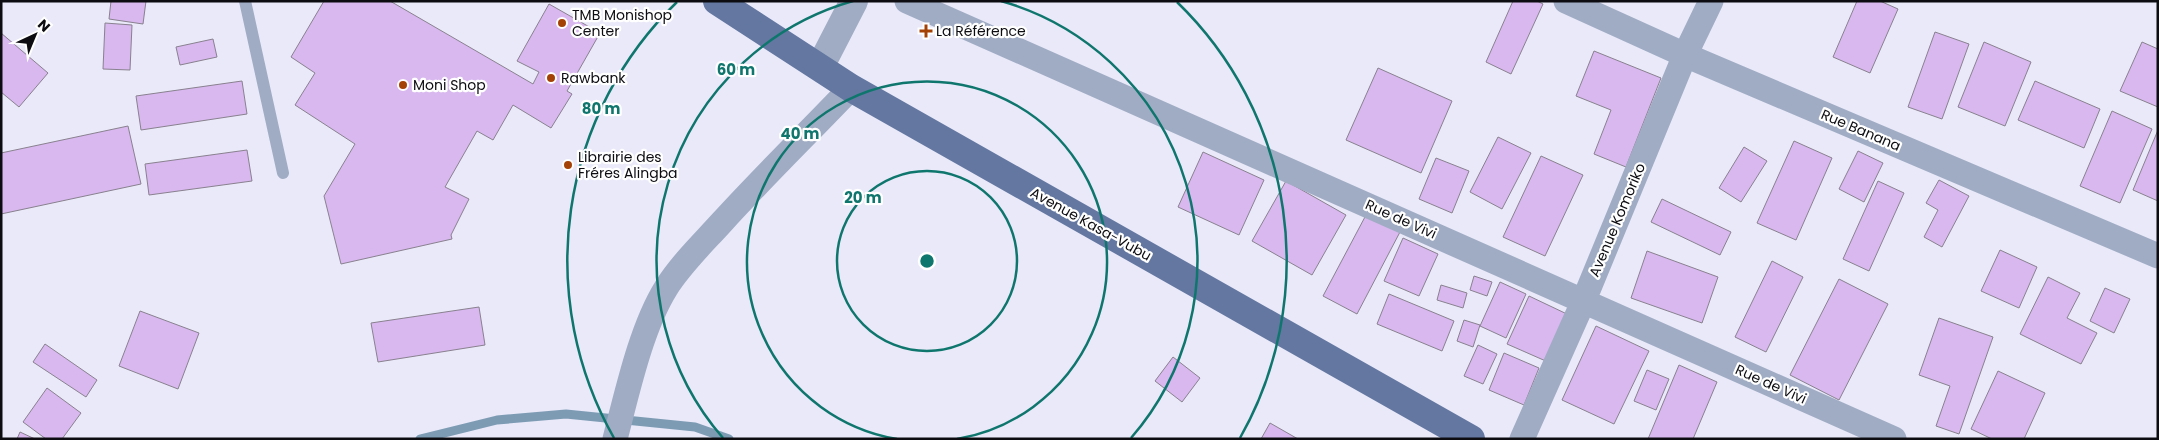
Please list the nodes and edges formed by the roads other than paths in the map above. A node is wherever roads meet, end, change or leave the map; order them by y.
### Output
1 (245, 1) edge
2 (717, 1) edge
3 (854, 1) edge
4 (907, 1) edge
5 (1566, 1) edge
6 (1710, 1) edge
7 (1685, 55) junction
8 (820, 67) junction
9 (851, 88) junction
10 (283, 173) dead end
11 (2158, 256) edge
12 (1584, 300) junction
13 (615, 439) edge
14 (1471, 439) edge
15 (1522, 439) edge
16 (1894, 439) edge

1 - 10 lane
2 - 8 main road, Avenue Kasa-Vubu
3 - 8 street
4 - 12 street, Rue de Vivi
5 - 7 street, Rue Banana
6 - 7 street, Avenue Komoriko
7 - 11 street, Rue Banana
7 - 12 street, Avenue Komoriko
8 - 9 main road, Avenue Kasa-Vubu
9 - 13 street
9 - 14 main road, Avenue Kasa-Vubu
12 - 15 street, Avenue Komoriko
12 - 16 street, Rue de Vivi

